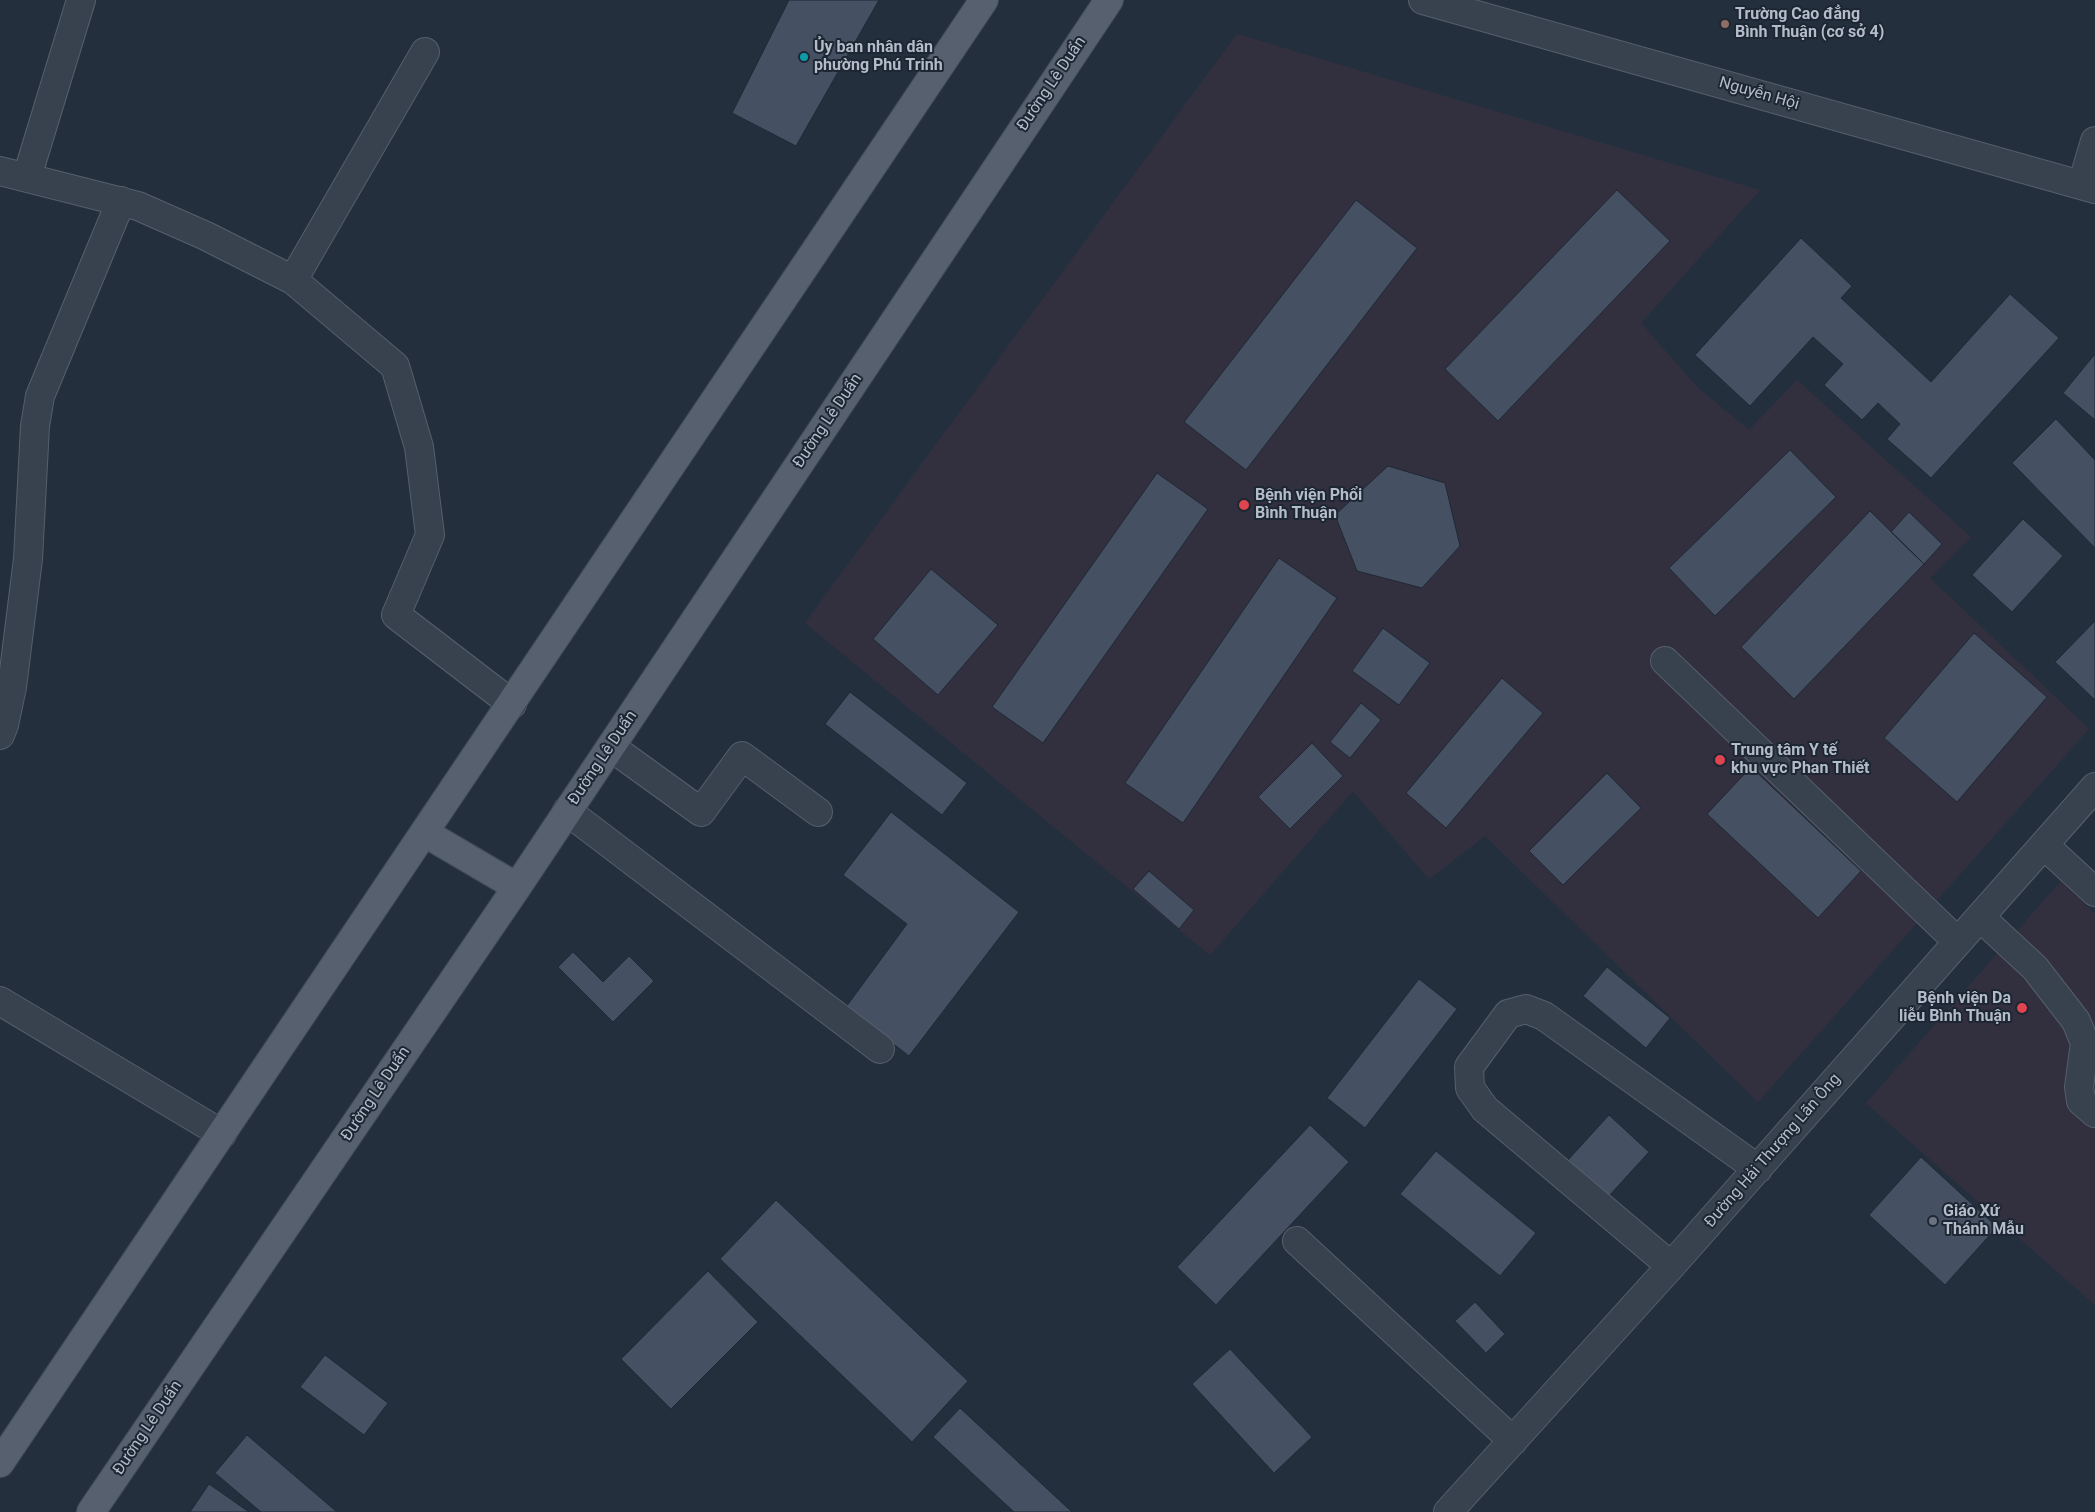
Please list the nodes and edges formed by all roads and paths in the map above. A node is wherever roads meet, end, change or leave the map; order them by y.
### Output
1 (80, 0) edge
2 (984, 0) edge
3 (1109, 0) edge
4 (1424, 0) edge
5 (425, 52) dead end
6 (2095, 141) edge
7 (0, 171) edge
8 (27, 177) junction
9 (2089, 187) edge
10 (121, 201) junction
11 (293, 280) junction
12 (8, 648) edge
13 (1665, 661) dead end
14 (512, 704) junction
15 (0, 735) edge
16 (611, 747) junction
17 (2095, 787) edge
18 (567, 811) junction
19 (818, 812) dead end
20 (425, 833) junction
21 (2044, 845) junction
22 (517, 886) junction
23 (2095, 892) edge
24 (1980, 917) junction
25 (1958, 942) junction
26 (0, 1001) edge
27 (880, 1049) dead end
28 (2095, 1113) edge
29 (222, 1134) junction
30 (1758, 1169) junction
31 (1297, 1242) dead end
32 (1671, 1266) junction
33 (1513, 1441) junction
34 (0, 1463) edge
35 (91, 1512) edge
36 (1448, 1512) edge

1 - 8 street
2 - 14 main road
3 - 16 main road, Đường Lê Duẩn
4 - 9 street, Nguyễn Hội
5 - 11 street
6 - 9 street
7 - 8 street
8 - 10 street
10 - 11 street
10 - 12 street
11 - 14 street
12 - 15 street
13 - 25 street
14 - 20 main road
16 - 18 main road, Đường Lê Duẩn
16 - 19 street
17 - 21 street, Đường Hải Thượng Lãn Ông
18 - 22 main road, Đường Lê Duẩn
18 - 27 street
20 - 22 main road
20 - 29 main road
21 - 23 street
21 - 24 street, Đường Hải Thượng Lãn Ông
22 - 35 main road, Đường Lê Duẩn
24 - 25 street, Đường Hải Thượng Lãn Ông
24 - 28 street
25 - 30 street, Đường Hải Thượng Lãn Ông
26 - 29 street
29 - 34 main road
30 - 32 street, Đường Hải Thượng Lãn Ông
30 - 32 street
31 - 33 street
32 - 33 street, Đường Hải Thượng Lãn Ông
33 - 36 street, Đường Hải Thượng Lãn Ông

